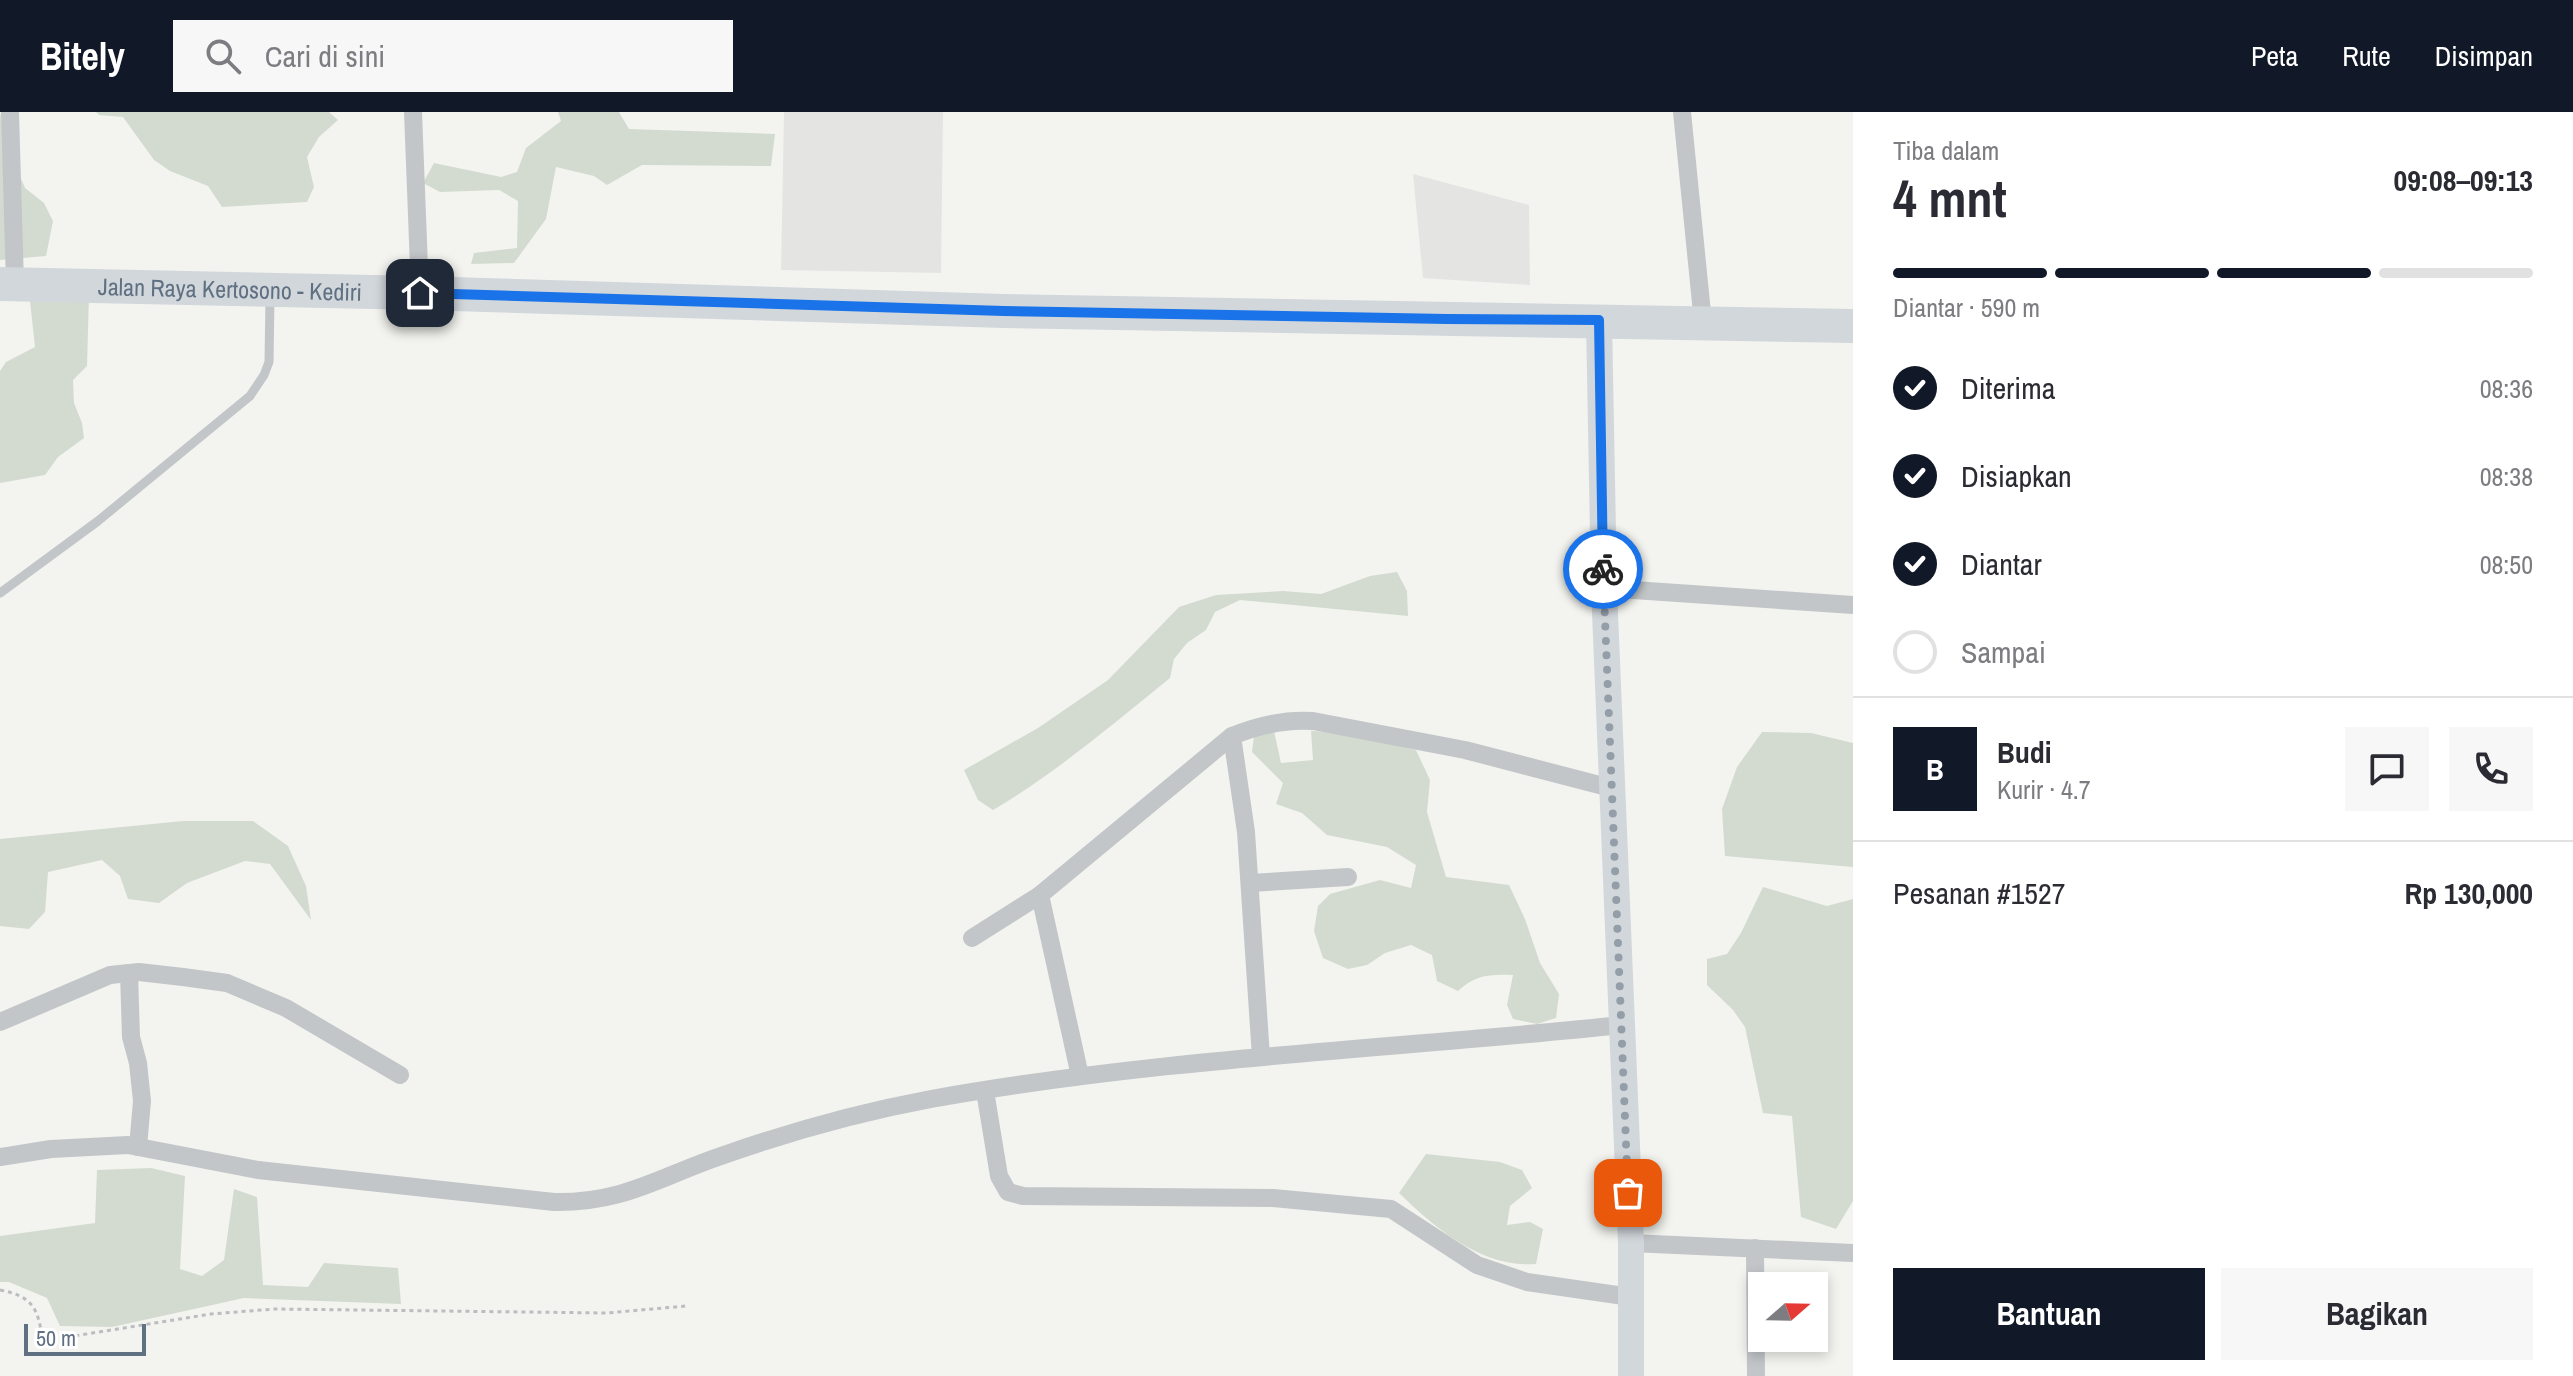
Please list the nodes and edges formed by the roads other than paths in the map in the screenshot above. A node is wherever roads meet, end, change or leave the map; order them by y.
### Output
1 (10, 112) edge
2 (413, 112) edge
3 (1682, 112) edge
4 (7, 284) edge
5 (270, 291) junction
6 (420, 293) junction
7 (1599, 320) junction
8 (1703, 323) junction
9 (1853, 326) edge
10 (1604, 588) junction
11 (0, 593) edge
12 (1853, 605) edge
13 (1232, 736) junction
14 (1611, 788) junction
15 (1348, 877) dead end
16 (1250, 883) junction
17 (1040, 895) junction
18 (972, 938) dead end
19 (129, 973) junction
20 (0, 1022) edge
21 (1622, 1025) junction
22 (1261, 1057) junction
23 (400, 1075) dead end
24 (1080, 1076) junction
25 (985, 1091) junction
26 (138, 1147) junction
27 (0, 1157) edge
28 (1631, 1243) junction
29 (1755, 1248) junction
30 (1853, 1253) edge
31 (1631, 1297) junction
32 (1631, 1376) edge
33 (1756, 1376) edge

1 - 4 street
2 - 6 street
3 - 8 street
4 - 5 highway, Jalan Raya Kertosono - Kediri
5 - 6 highway, Jalan Raya Kertosono - Kediri
5 - 11 lane
6 - 7 highway, Jalan Raya Kertosono - Kediri
7 - 8 highway, Jalan Raya Kertosono - Kediri
7 - 10 street
8 - 9 highway, Jalan Raya Kertosono - Kediri
10 - 12 street
10 - 14 street
13 - 14 street
13 - 16 street
13 - 17 street
14 - 21 street
15 - 16 street
16 - 22 street
17 - 18 street
17 - 24 street
19 - 20 street
19 - 23 street
19 - 26 street
21 - 22 street
21 - 28 street
22 - 24 street
24 - 25 street
25 - 26 street
25 - 31 street
26 - 27 street
28 - 29 street
28 - 31 street
29 - 30 street
29 - 33 street
31 - 32 street

